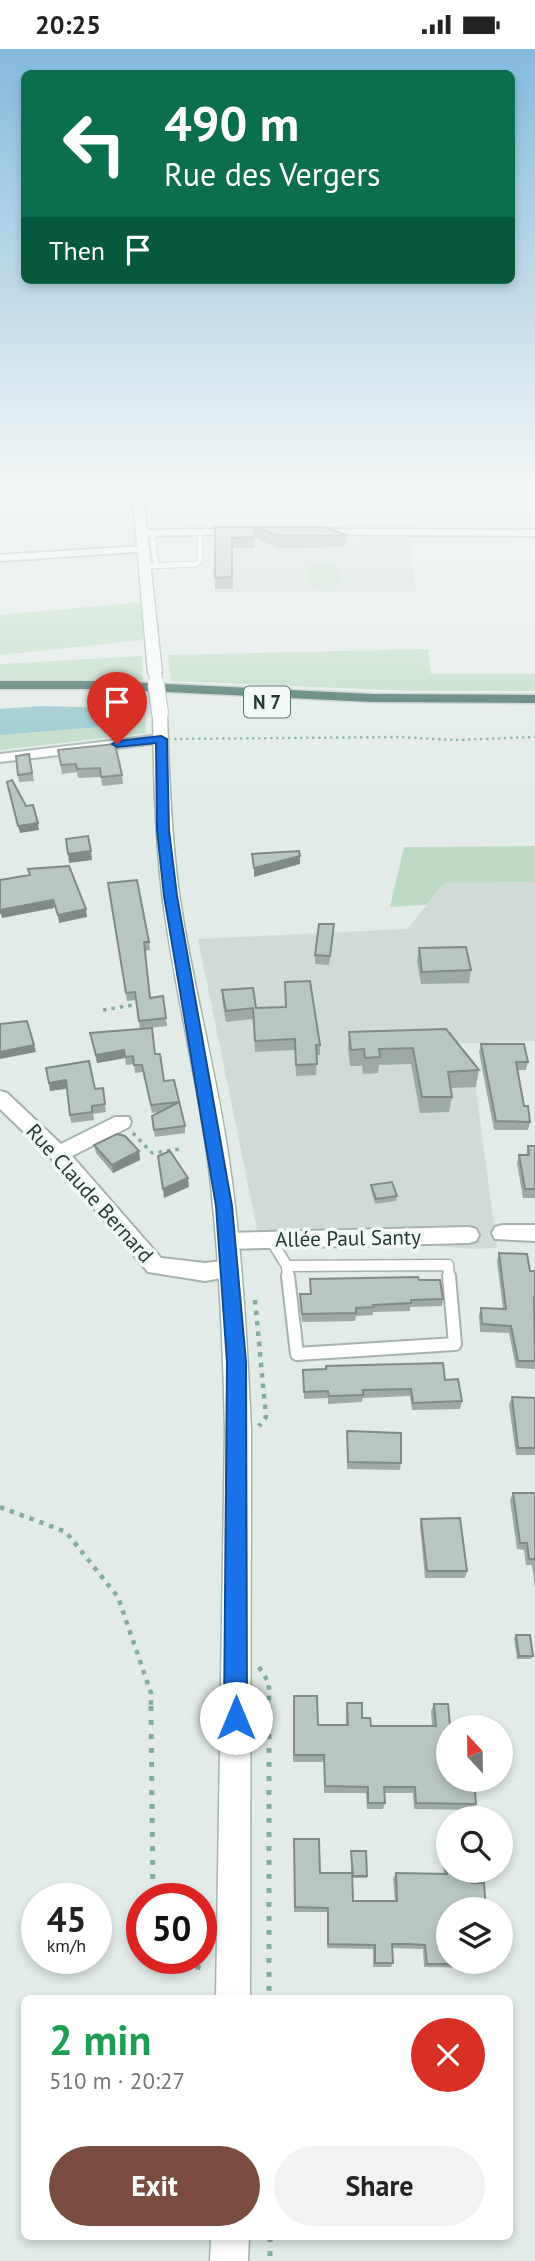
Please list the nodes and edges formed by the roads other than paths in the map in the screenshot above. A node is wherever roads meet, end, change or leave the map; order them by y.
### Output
1 (153, 588) edge
2 (0, 685) edge
3 (0, 695) edge
4 (535, 699) edge
5 (535, 709) edge
6 (161, 739) junction
7 (0, 758) edge
8 (0, 1098) edge
9 (122, 1122) road end
10 (59, 1154) junction
11 (502, 1233) dead end
12 (535, 1233) edge
13 (469, 1235) dead end
14 (271, 1240) junction
15 (228, 1241) junction
16 (287, 1266) junction
17 (230, 1269) junction
18 (233, 1987) edge
19 (230, 2240) edge
20 (229, 2261) edge

1 - 6 main road, bridge
2 - 4 highway, N 7
3 - 5 highway, N 7
6 - 7 street
6 - 15 main road
8 - 10 street, Rue Claude Bernard
9 - 10 street
10 - 17 street, Rue Claude Bernard
11 - 12 street
13 - 14 street, Allée Paul Santy
14 - 15 street, Allée Paul Santy
14 - 16 lane
15 - 17 main road
16 - 16 lane
17 - 18 main road
19 - 20 main road

